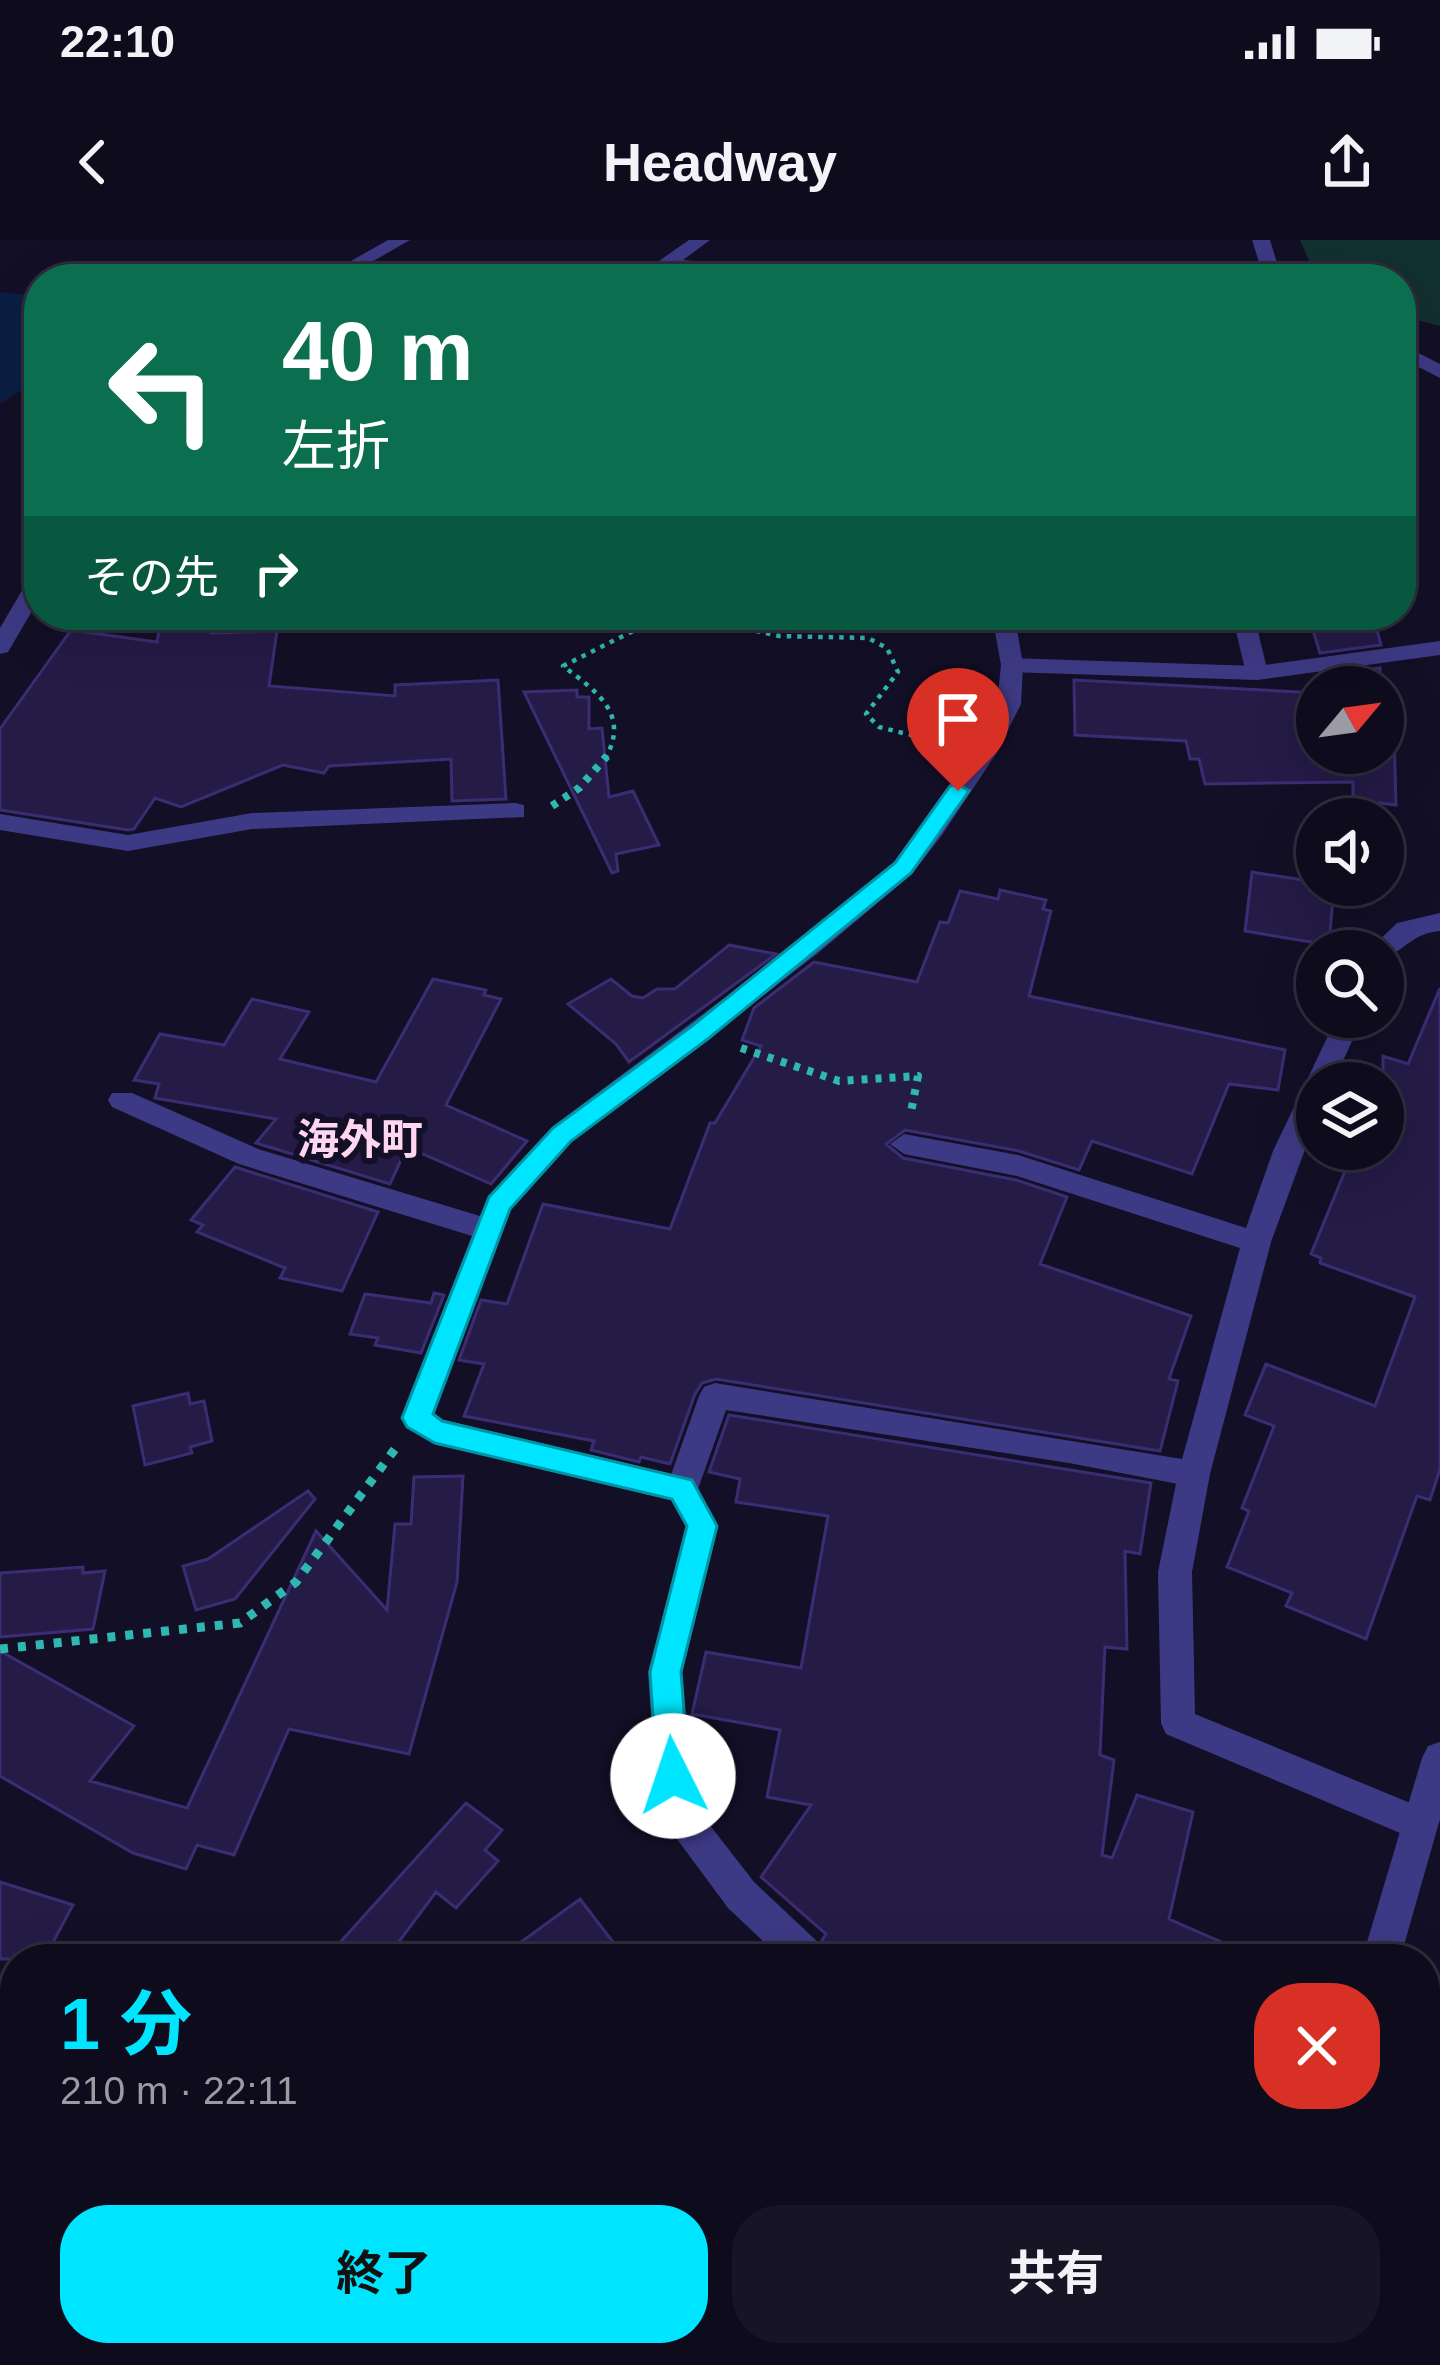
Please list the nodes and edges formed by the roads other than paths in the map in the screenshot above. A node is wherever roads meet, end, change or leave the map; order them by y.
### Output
1 (401, 240) edge
2 (701, 240) edge
3 (356, 264) edge
4 (665, 264) edge
5 (24, 605) edge
6 (1006, 630) edge
7 (1247, 630) edge
8 (0, 646) edge
9 (1440, 648) edge
10 (1012, 665) junction
11 (1257, 673) junction
12 (515, 811) road end
13 (0, 822) edge
14 (1440, 922) edge
15 (1403, 930) edge
16 (122, 1100) dead end
17 (1296, 1132) edge
18 (904, 1144) road end
19 (487, 1228) junction
20 (1256, 1242) junction
21 (1194, 1474) junction
22 (682, 1489) junction
23 (1440, 1758) edge
24 (1419, 1824) junction
25 (793, 1944) edge
26 (1385, 1944) edge

1 - 3 street
2 - 4 street
5 - 8 street
6 - 10 street
7 - 11 street
9 - 11 street
10 - 11 street
10 - 19 street
12 - 13 street
14 - 15 street
16 - 19 street
17 - 20 street
18 - 20 street
19 - 22 street
20 - 21 street
21 - 22 street
21 - 24 street
22 - 25 street
23 - 24 street
24 - 26 street

